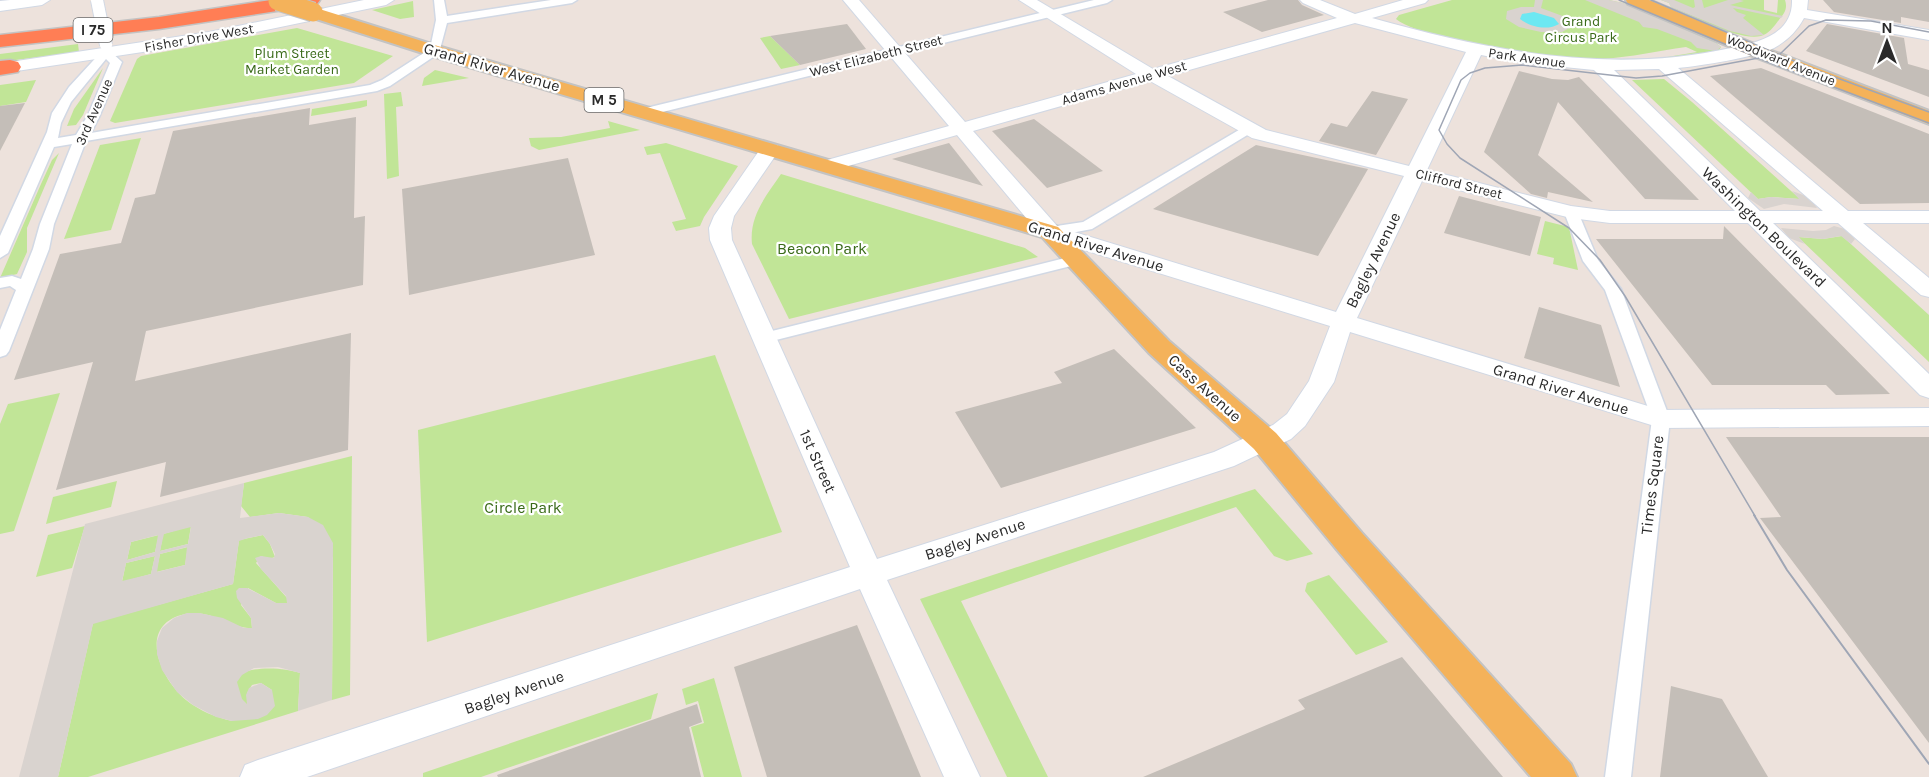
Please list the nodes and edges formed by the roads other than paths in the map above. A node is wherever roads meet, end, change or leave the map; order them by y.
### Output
1 (189, 0) edge
2 (217, 0) edge
3 (223, 0) edge
4 (274, 0) edge
5 (386, 0) edge
6 (439, 0) edge
7 (572, 0) edge
8 (851, 0) edge
9 (1027, 0) edge
10 (1107, 0) edge
11 (1308, 0) edge
12 (1420, 0) edge
13 (1634, 0) edge
14 (0, 6) edge
15 (90, 6) edge
16 (1800, 6) edge
17 (45, 8) edge
18 (116, 8) dead end
19 (315, 9) edge
20 (160, 13) junction
21 (1049, 14) junction
22 (1357, 18) junction
23 (0, 20) edge
24 (442, 20) junction
25 (1929, 28) edge
26 (0, 29) edge
27 (1929, 35) edge
28 (0, 41) edge
29 (106, 49) junction
30 (1475, 50) junction
31 (1753, 50) junction
32 (435, 51) junction
33 (895, 52) junction
34 (3, 62) edge
35 (1663, 64) junction
36 (1599, 65) junction
37 (1150, 75) junction
38 (646, 112) junction
39 (1929, 118) edge
40 (1249, 128) junction
41 (961, 129) junction
42 (81, 138) junction
43 (48, 144) junction
44 (770, 149) junction
45 (827, 166) junction
46 (1415, 173) junction
47 (1571, 212) junction
48 (1754, 216) junction
49 (1845, 216) junction
50 (1929, 217) edge
51 (1050, 232) junction
52 (0, 253) edge
53 (1077, 260) junction
54 (0, 283) edge
55 (25, 288) junction
56 (1929, 290) edge
57 (1343, 321) junction
58 (764, 338) junction
59 (0, 351) edge
60 (1929, 389) edge
61 (1929, 417) edge
62 (1660, 419) junction
63 (1265, 441) junction
64 (870, 573) junction
65 (258, 777) edge
66 (962, 777) edge
67 (1557, 777) edge
68 (1618, 777) edge

1 - 20 highway
2 - 3 highway
3 - 26 highway, I 75
4 - 19 main road, Grand River Avenue / M 5, bridge
5 - 19 street, Fisher Drive West
6 - 24 street
7 - 24 street
8 - 33 street, Cass Avenue
9 - 21 street, Clifford Street
10 - 21 street, West Elizabeth Street
11 - 22 street, Park Avenue
12 - 22 street, Adams Avenue West
13 - 31 main road, Woodward Avenue
14 - 17 street
15 - 18 highway
15 - 29 street, bridge
16 - 25 street
16 - 27 street
16 - 31 street, Park Avenue
17 - 23 highway
19 - 20 highway, I 75
19 - 29 street, Fisher Drive West
19 - 32 main road, Grand River Avenue / M 5
20 - 28 highway, I 75
20 - 34 highway
21 - 33 street, West Elizabeth Street
21 - 37 street, Clifford Street
22 - 30 street, Park Avenue
22 - 37 street, Adams Avenue West
24 - 32 street
29 - 34 street, Fisher Drive West
29 - 42 street, 3rd Avenue
29 - 43 street, 3rd Avenue
30 - 36 street, Park Avenue
30 - 46 street, Bagley Avenue
31 - 35 street, Park Avenue
31 - 39 main road, Woodward Avenue
32 - 38 main road, Grand River Avenue / M 5
32 - 42 street
33 - 38 street, West Elizabeth Street
33 - 41 street, Cass Avenue
35 - 36 street, Park Avenue
35 - 49 street
36 - 48 street, Washington Boulevard
37 - 40 street, Clifford Street
37 - 41 street, Adams Avenue West
38 - 44 main road, Grand River Avenue / M 5
40 - 46 street, Clifford Street
40 - 51 street
41 - 45 street, Adams Avenue West
41 - 51 street, Cass Avenue
42 - 43 street
42 - 55 street, 3rd Avenue
43 - 52 street, 3rd Avenue
44 - 45 main road, Grand River Avenue / M 5
44 - 58 street, 1st Street
45 - 51 main road, Grand River Avenue / M 5
46 - 47 street, Clifford Street
46 - 57 street, Bagley Avenue
47 - 48 street, Clifford Street
47 - 62 street, Times Square
48 - 49 street, Clifford Street
48 - 60 street, Washington Boulevard
49 - 50 street, Clifford Street
49 - 56 street
51 - 53 main road, Cass Avenue
51 - 57 street, Grand River Avenue
53 - 58 street
53 - 63 main road, Cass Avenue
54 - 55 street
55 - 59 street, 3rd Avenue
57 - 62 street, Grand River Avenue
57 - 63 street, Bagley Avenue
58 - 64 street, 1st Street
61 - 62 street, Grand River Avenue
62 - 68 street, Times Square
63 - 64 street, Bagley Avenue
63 - 67 main road, Cass Avenue
64 - 65 street, Bagley Avenue
64 - 66 street, 1st Street

